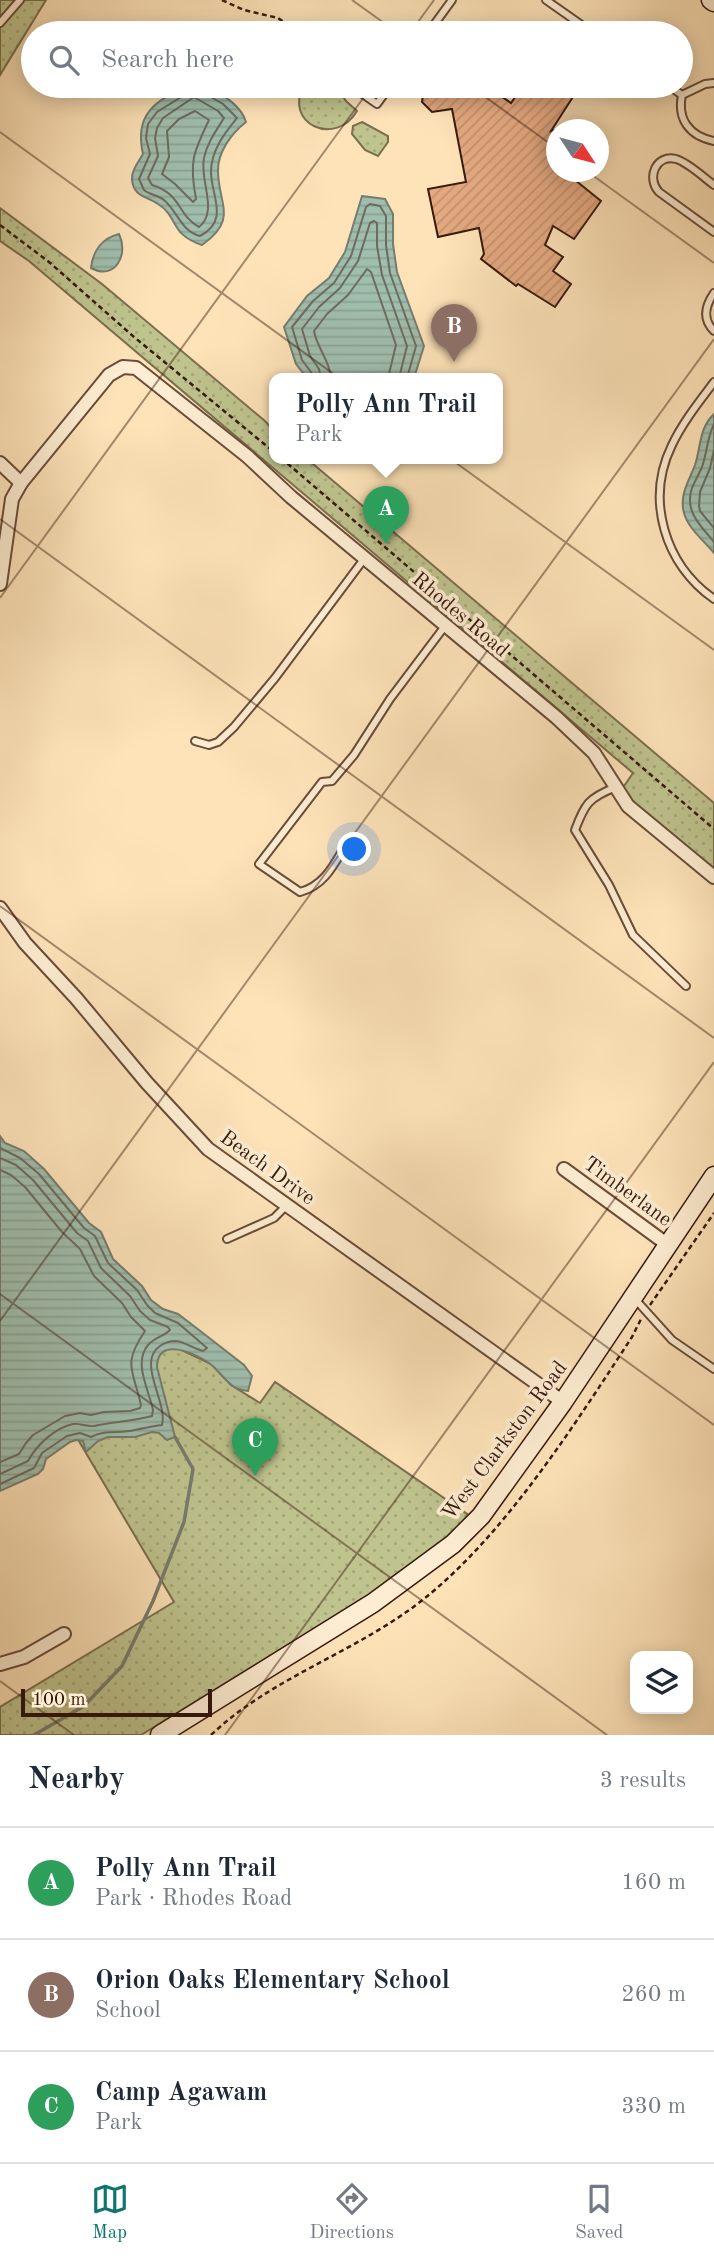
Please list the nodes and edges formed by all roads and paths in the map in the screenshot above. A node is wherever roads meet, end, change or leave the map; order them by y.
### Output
1 (20, 0) edge
2 (222, 0) edge
3 (452, 0) edge
4 (546, 0) edge
5 (282, 21) edge
6 (437, 21) edge
7 (576, 21) edge
8 (0, 23) edge
9 (714, 83) edge
10 (693, 89) edge
11 (368, 98) edge
12 (381, 98) edge
13 (682, 98) edge
14 (714, 141) edge
15 (714, 185) edge
16 (0, 225) edge
17 (714, 232) edge
18 (714, 293) edge
19 (714, 331) edge
20 (714, 382) edge
21 (269, 448) edge
22 (0, 463) edge
23 (288, 464) edge
24 (21, 483) junction
25 (364, 559) junction
26 (0, 583) edge
27 (714, 599) edge
28 (445, 626) junction
29 (195, 741) dead end
30 (616, 787) junction
31 (714, 828) edge
32 (348, 841) dead end
33 (714, 877) edge
34 (0, 908) edge
35 (686, 986) dead end
36 (564, 1168) dead end
37 (714, 1176) edge
38 (287, 1205) junction
39 (227, 1239) dead end
40 (668, 1245) junction
41 (633, 1297) junction
42 (714, 1369) edge
43 (563, 1402) junction
44 (64, 1634) dead end
45 (0, 1664) edge
46 (160, 1735) edge

1 - 8 lane
2 - 5 path
3 - 6 lane
4 - 7 lane
9 - 10 lane
11 - 12 lane
13 - 14 lane
15 - 17 lane
16 - 21 path
18 - 19 lane
20 - 27 lane
22 - 24 street
23 - 31 path
24 - 25 street, Rhodes Road
24 - 26 street
25 - 28 street, Rhodes Road
25 - 29 lane
28 - 30 street, Rhodes Road
28 - 32 lane
30 - 33 street, Rhodes Road
30 - 35 lane
34 - 38 street, Beach Drive
36 - 40 street, Timberlane
37 - 40 main road, West Clarkston Road
38 - 39 lane
38 - 43 street, Beach Drive
40 - 41 main road, West Clarkston Road
41 - 42 lane
41 - 43 main road, West Clarkston Road
43 - 46 main road, West Clarkston Road
44 - 45 street

